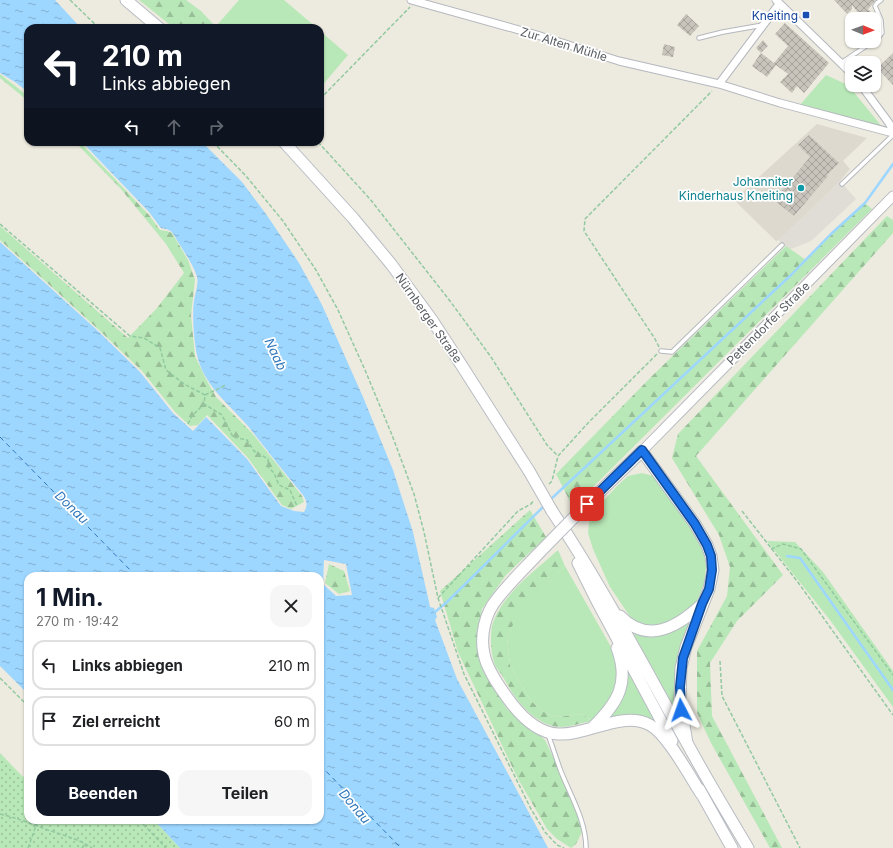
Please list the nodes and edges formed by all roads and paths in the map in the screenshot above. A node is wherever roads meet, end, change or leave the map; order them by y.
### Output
1 (70, 0) edge
2 (126, 0) edge
3 (881, 0) edge
4 (413, 1) edge
5 (777, 2) edge
6 (95, 24) edge
7 (153, 24) edge
8 (763, 24) junction
9 (699, 38) dead end
10 (841, 63) junction
11 (845, 67) edge
12 (719, 84) junction
13 (867, 92) edge
14 (324, 95) edge
15 (891, 121) edge
16 (893, 133) edge
17 (218, 146) edge
18 (288, 146) edge
19 (322, 146) edge
20 (842, 184) dead end
21 (893, 196) edge
22 (0, 224) edge
23 (782, 245) dead end
24 (661, 351) junction
25 (226, 385) dead end
26 (205, 395) junction
27 (204, 404) junction
28 (188, 424) dead end
29 (642, 450) junction
30 (558, 456) junction
31 (547, 487) dead end
32 (536, 498) dead end
33 (298, 506) dead end
34 (552, 511) junction
35 (742, 511) dead end
36 (770, 548) junction
37 (438, 598) junction
38 (598, 603) junction
39 (702, 604) junction
40 (613, 609) junction
41 (720, 661) dead end
42 (893, 675) edge
43 (0, 678) edge
44 (24, 702) edge
45 (893, 715) edge
46 (592, 728) junction
47 (548, 733) junction
48 (687, 743) junction
49 (702, 795) junction
50 (0, 814) edge
51 (24, 821) edge
52 (33, 824) edge
53 (143, 824) edge
54 (36, 825) junction
55 (85, 844) junction
56 (28, 848) edge
57 (82, 848) edge
58 (92, 848) edge
59 (166, 848) edge
60 (564, 848) edge
61 (586, 848) edge
62 (732, 848) edge
63 (748, 848) edge
64 (800, 848) edge

1 - 6 path
2 - 7 main road
3 - 10 lane
4 - 12 street, Zur Alten Mühle
4 - 14 path
5 - 8 street
5 - 10 street
8 - 9 lane
8 - 12 street
10 - 11 street
12 - 16 street, Zur Alten Mühle
12 - 24 path
13 - 15 street
15 - 16 street
16 - 20 lane
17 - 37 path
18 - 34 main road, Nürnberger Straße, bridge
19 - 30 path
21 - 29 street, Pettendorfer Straße
22 - 26 path
23 - 24 lane
24 - 30 path
25 - 26 path
26 - 27 path
27 - 28 path
27 - 33 path
29 - 39 main road
29 - 47 main road, bridge
30 - 31 path
32 - 37 path
34 - 38 main road
34 - 40 main road
35 - 36 path
36 - 42 path
36 - 45 path
37 - 60 path
38 - 46 main road
38 - 49 main road
39 - 40 main road
39 - 48 main road
40 - 48 main road
41 - 64 path
43 - 44 path
46 - 47 main road
46 - 49 main road
47 - 61 lane
48 - 63 main road
49 - 62 main road
50 - 51 path
52 - 54 path
53 - 59 path
54 - 55 path
54 - 56 path
55 - 57 path
55 - 58 path

